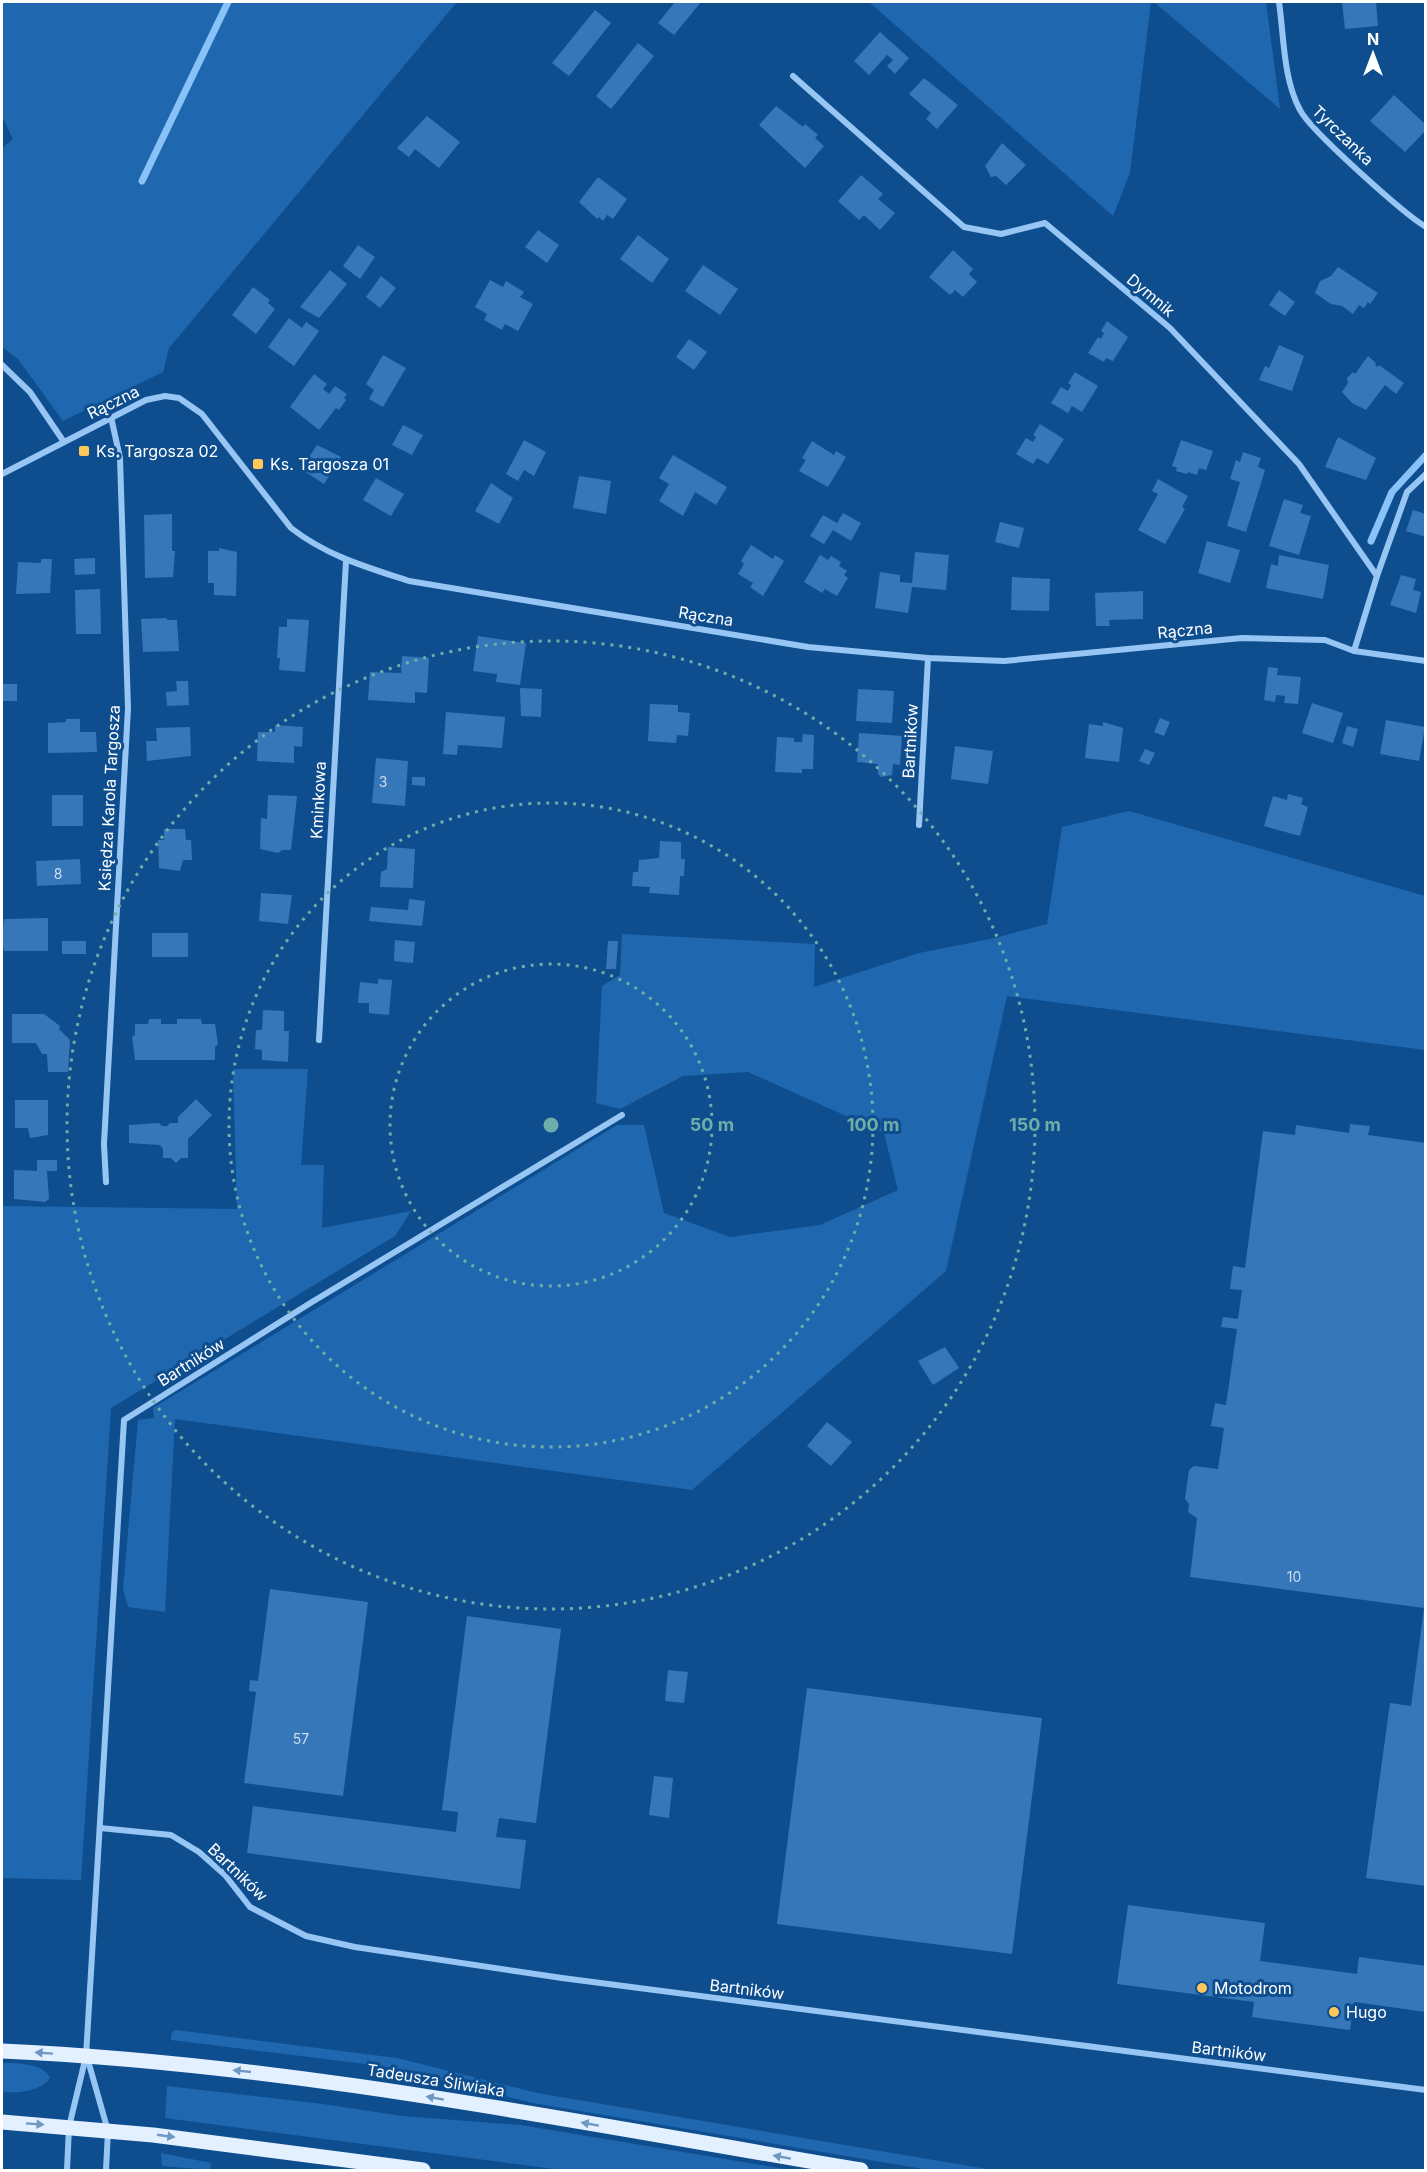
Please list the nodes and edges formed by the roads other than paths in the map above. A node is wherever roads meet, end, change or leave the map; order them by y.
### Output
1 (1279, 2) edge
2 (793, 76) dead end
3 (1425, 226) edge
4 (2, 365) edge
5 (111, 417) junction
6 (64, 442) junction
7 (2, 474) edge
8 (1425, 474) edge
9 (346, 561) junction
10 (1377, 576) junction
11 (1354, 651) junction
12 (928, 658) junction
13 (1425, 661) edge
14 (919, 825) dead end
15 (319, 1040) dead end
16 (622, 1115) dead end
17 (106, 1182) dead end
18 (100, 1828) junction
19 (2, 2051) edge
20 (87, 2056) junction
21 (1425, 2090) edge
22 (2, 2122) edge
23 (69, 2127) junction
24 (108, 2131) junction
25 (67, 2170) edge
26 (106, 2170) edge
27 (423, 2170) edge
28 (861, 2170) edge

1 - 3 street, Tyrczanka
2 - 10 street, Dymnik
4 - 6 street
5 - 6 street, Rączna
5 - 9 street, Rączna
5 - 17 street, Księdza Karola Targosza
6 - 7 street, Rączna
8 - 10 street
9 - 12 street, Rączna
9 - 15 street, Kminkowa
10 - 11 street
11 - 12 street, Rączna
11 - 13 street, Rączna
12 - 14 street, Bartników
16 - 18 street, Bartników
18 - 20 street, Bartników
18 - 21 street, Bartników
20 -> 19 main road, Tadeusza Śliwiaka
20 - 23 street
20 - 24 street
28 -> 20 main road, Tadeusza Śliwiaka
22 -> 23 main road
23 - 24 main road
23 - 25 street
24 - 26 street
24 -> 27 main road

